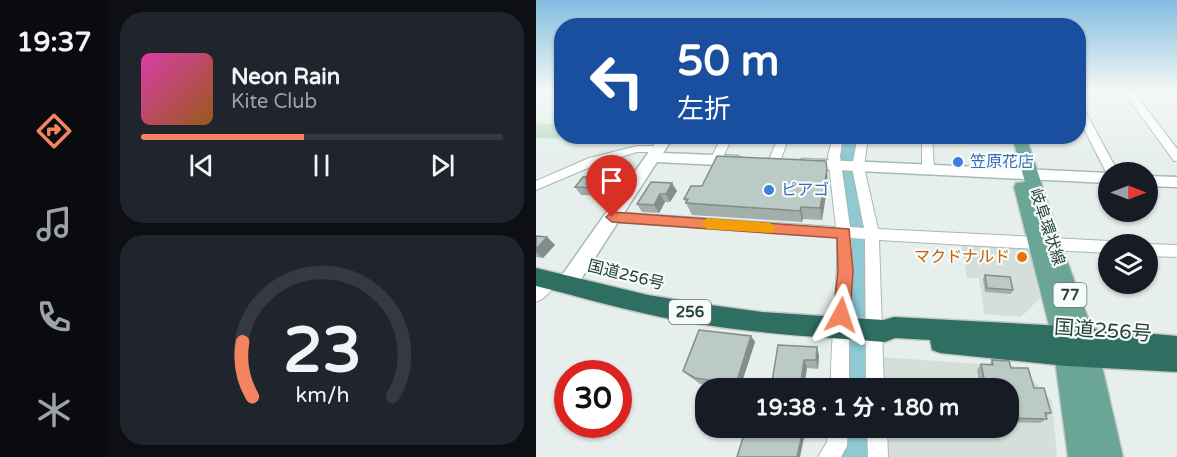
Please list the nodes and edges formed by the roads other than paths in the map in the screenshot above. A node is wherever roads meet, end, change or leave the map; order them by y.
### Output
1 (1144, 112) edge
2 (1086, 122) edge
3 (662, 144) edge
4 (724, 144) edge
5 (778, 144) edge
6 (836, 144) edge
7 (861, 144) edge
8 (927, 144) edge
9 (1011, 144) edge
10 (1020, 144) edge
11 (656, 153) junction
12 (1178, 158) edge
13 (716, 160) junction
14 (763, 162) junction
15 (1107, 162) edge
16 (836, 166) junction
17 (856, 167) junction
18 (928, 169) junction
19 (1024, 173) junction
20 (1098, 177) edge
21 (1158, 181) edge
22 (1178, 182) edge
23 (536, 186) edge
24 (612, 217) junction
25 (844, 233) junction
26 (872, 233) junction
27 (1044, 243) junction
28 (1098, 246) edge
29 (1158, 250) edge
30 (1178, 251) edge
31 (547, 284) edge
32 (863, 330) junction
33 (1065, 346) junction
34 (1087, 347) junction
35 (1178, 347) edge
36 (1178, 360) edge
37 (843, 378) edge
38 (873, 378) edge
39 (837, 438) edge
40 (877, 438) edge
41 (828, 457) edge
42 (878, 457) edge
43 (1082, 457) edge
44 (1109, 457) edge

1 - 12 street
2 - 15 street
3 - 11 street
4 - 13 street
5 - 14 street
6 - 16 street
7 - 17 street
8 - 18 street
9 - 19 main road, 岐阜環状線 / 77
10 - 19 main road, 岐阜環状線 / 77
11 - 13 street
11 - 23 street
11 - 24 street
13 - 14 street
14 - 16 street
16 - 17 street
16 - 25 street
17 - 18 street
17 - 26 street
18 - 19 street
19 - 20 street
19 - 27 main road, 岐阜環状線 / 77
21 - 22 street
24 - 25 street
24 - 31 street
25 - 26 street
25 - 32 street
26 - 27 street
26 - 32 street
27 - 28 street
27 - 33 main road, 岐阜環状線 / 77
27 - 34 main road, 岐阜環状線 / 77
29 - 30 street
31 - 32 highway, 国道256号 / 256
32 - 33 highway, 国道256号 / 256
32 - 37 street
32 - 38 street
33 - 34 highway, 国道256号 / 256
33 - 43 main road, 岐阜環状線 / 77
34 - 35 highway, 国道256号 / 256
34 - 36 highway, 国道256号 / 256
34 - 44 main road, 岐阜環状線 / 77
39 - 41 street
40 - 42 street

